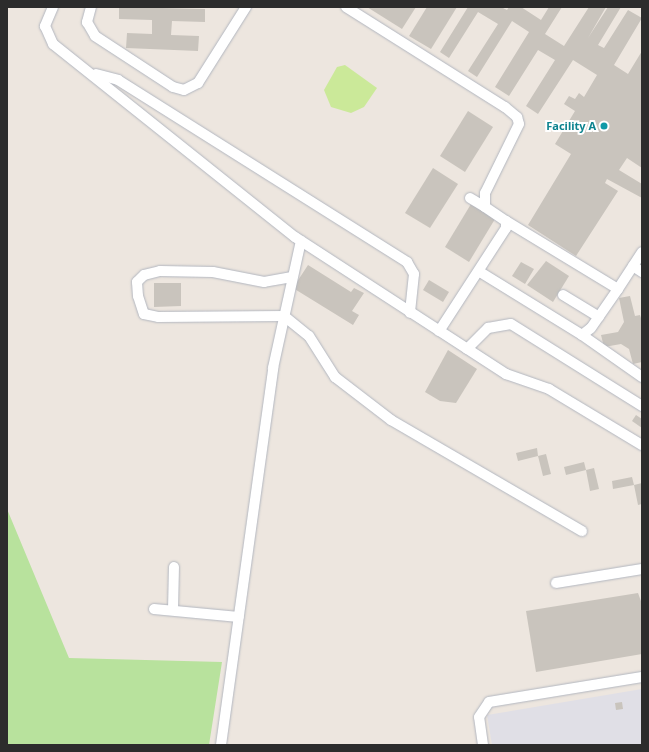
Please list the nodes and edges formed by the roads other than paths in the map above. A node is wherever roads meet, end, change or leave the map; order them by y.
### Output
1 (53, 7) edge
2 (91, 7) edge
3 (246, 7) edge
4 (346, 7) edge
5 (88, 72) junction
6 (470, 198) dead end
7 (485, 207) junction
8 (506, 221) junction
9 (301, 241) junction
10 (642, 252) edge
11 (633, 266) junction
12 (480, 272) junction
13 (642, 272) edge
14 (292, 277) junction
15 (618, 289) junction
16 (563, 295) dead end
17 (410, 312) junction
18 (284, 316) junction
19 (599, 317) junction
20 (439, 331) junction
21 (582, 335) junction
22 (467, 349) junction
23 (642, 377) edge
24 (642, 406) edge
25 (642, 445) edge
26 (582, 531) dead end
27 (174, 567) dead end
28 (642, 569) edge
29 (556, 583) dead end
30 (154, 609) dead end
31 (173, 610) junction
32 (239, 617) junction
33 (642, 676) edge
34 (221, 745) edge
35 (483, 745) edge

1 - 5 lane
2 - 3 lane
4 - 7 lane
5 - 9 lane
5 - 17 lane
6 - 7 lane
7 - 8 lane
8 - 12 lane
8 - 15 lane
9 - 14 lane
9 - 17 lane
10 - 11 lane
11 - 13 lane
11 - 15 lane
12 - 20 lane
12 - 21 lane
14 - 18 lane
14 - 18 lane
15 - 19 lane
16 - 19 lane
17 - 20 lane
18 - 26 lane
18 - 32 lane
19 - 21 lane
20 - 22 lane
21 - 23 lane
22 - 24 lane
22 - 25 lane
27 - 31 lane
28 - 29 lane
30 - 31 lane
31 - 32 lane
32 - 34 lane
33 - 35 lane

